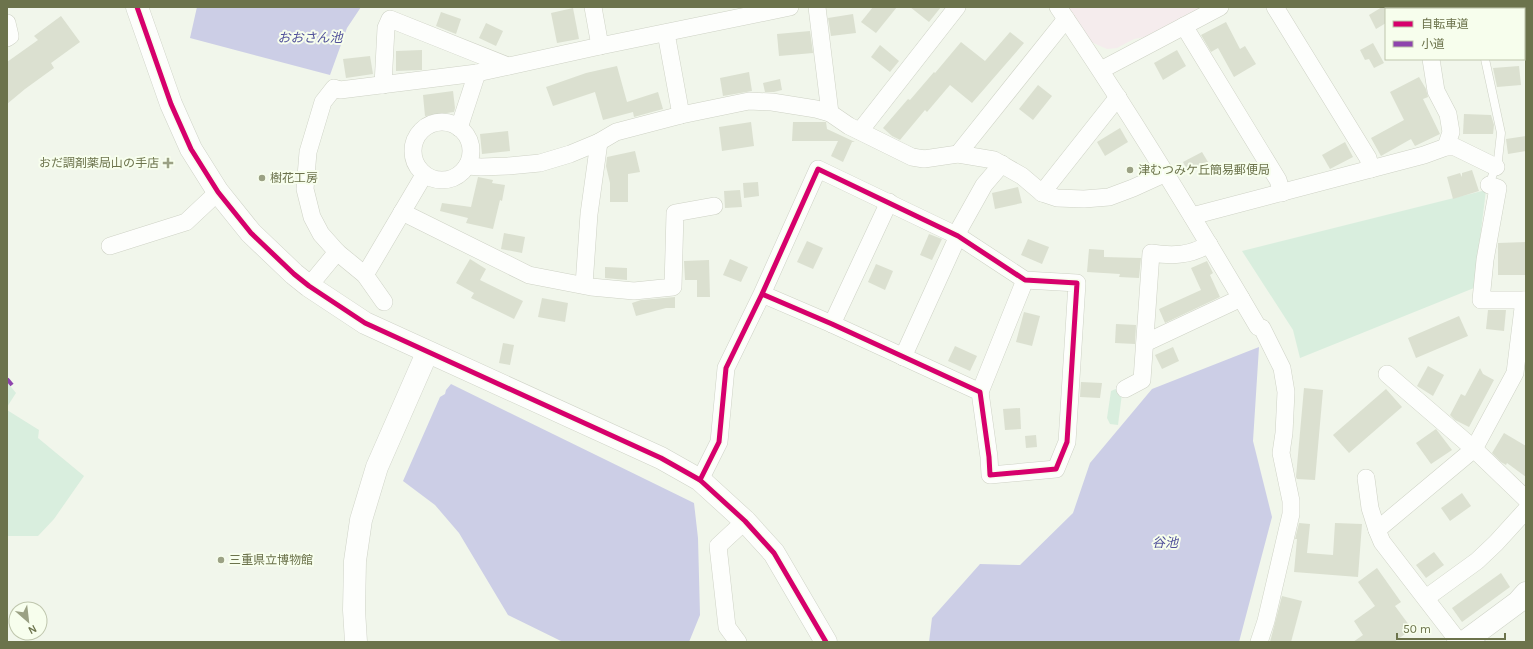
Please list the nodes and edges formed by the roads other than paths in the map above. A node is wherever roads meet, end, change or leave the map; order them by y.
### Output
1 (137, 7) edge
2 (593, 7) edge
3 (790, 7) edge
4 (817, 7) edge
5 (958, 7) edge
6 (1220, 7) edge
7 (1275, 7) edge
8 (1062, 13) edge
9 (7, 22) edge
10 (1184, 26) junction
11 (666, 32) junction
12 (7, 38) edge
13 (600, 46) junction
14 (1431, 60) edge
15 (1485, 60) edge
16 (508, 66) junction
17 (1101, 70) junction
18 (477, 73) junction
19 (383, 85) junction
20 (1118, 97) junction
21 (830, 113) junction
22 (681, 116) junction
23 (459, 128) junction
24 (860, 131) junction
25 (599, 142) junction
26 (1446, 148) junction
27 (958, 154) junction
28 (1002, 164) junction
29 (467, 166) junction
30 (1496, 167) junction
31 (1371, 169) junction
32 (1166, 173) junction
33 (424, 174) junction
34 (1489, 185) joint
35 (218, 192) junction
36 (1282, 192) junction
37 (1042, 193) junction
38 (890, 202) junction
39 (714, 206) dead end
40 (402, 212) junction
41 (1192, 216) junction
42 (957, 235) junction
43 (1209, 244) junction
44 (110, 246) dead end
45 (337, 252) junction
46 (365, 275) junction
47 (1025, 280) junction
48 (584, 285) junction
49 (309, 286) junction
50 (762, 294) junction
51 (1241, 298) junction
52 (1525, 300) edge
53 (384, 302) dead end
54 (832, 324) junction
55 (1145, 343) junction
56 (427, 353) junction
57 (903, 357) junction
58 (1387, 374) dead end
59 (1125, 389) dead end
60 (980, 392) junction
61 (1474, 449) junction
62 (1366, 478) dead end
63 (700, 480) junction
64 (1526, 499) edge
65 (1526, 510) edge
66 (745, 520) junction
67 (1377, 530) junction
68 (1526, 593) edge
69 (1426, 598) junction
70 (356, 642) edge
71 (738, 642) edge
72 (826, 642) edge
73 (1259, 642) edge
74 (1459, 642) edge
75 (1464, 642) edge

1 - 35 street
2 - 13 street
3 - 11 street
4 - 21 street
5 - 24 street
6 - 10 street
7 - 31 street
8 - 17 street
8 - 27 street
9 - 12 street
10 - 17 street
10 - 36 street
11 - 13 street
11 - 22 street
13 - 16 street
14 - 26 street
15 - 30 lane
16 - 18 street
16 - 19 street
17 - 20 street
18 - 19 street
18 - 23 street
19 - 45 street
20 - 32 street
20 - 37 street
21 - 22 street
21 - 24 street
22 - 25 street
23 - 29 street
23 - 33 street
24 - 27 street
25 - 29 street
25 - 48 street
26 - 30 street
26 - 31 street
27 - 28 street
28 - 37 street
28 - 42 street
29 - 33 street
30 - 34 lane
31 - 36 street
32 - 37 street
32 - 41 street
33 - 40 street
34 - 52 street
35 - 44 street
35 - 49 street
36 - 41 street
38 - 42 street
38 - 50 street
38 - 54 street
39 - 48 street
40 - 46 street
40 - 48 street
41 - 43 street
42 - 47 street
42 - 57 street
43 - 51 street
43 - 55 street
45 - 46 street
45 - 49 street
46 - 53 street
47 - 60 street
47 - 60 street
49 - 56 street
50 - 54 street
50 - 63 street
51 - 55 street
51 - 73 street
52 - 61 street
54 - 57 street
55 - 59 street
56 - 63 street
56 - 70 street
57 - 60 street
58 - 61 street
61 - 64 street
61 - 67 street
62 - 67 street
63 - 66 street
65 - 69 street
66 - 71 street
66 - 72 street
67 - 69 street
68 - 75 street
69 - 74 street

